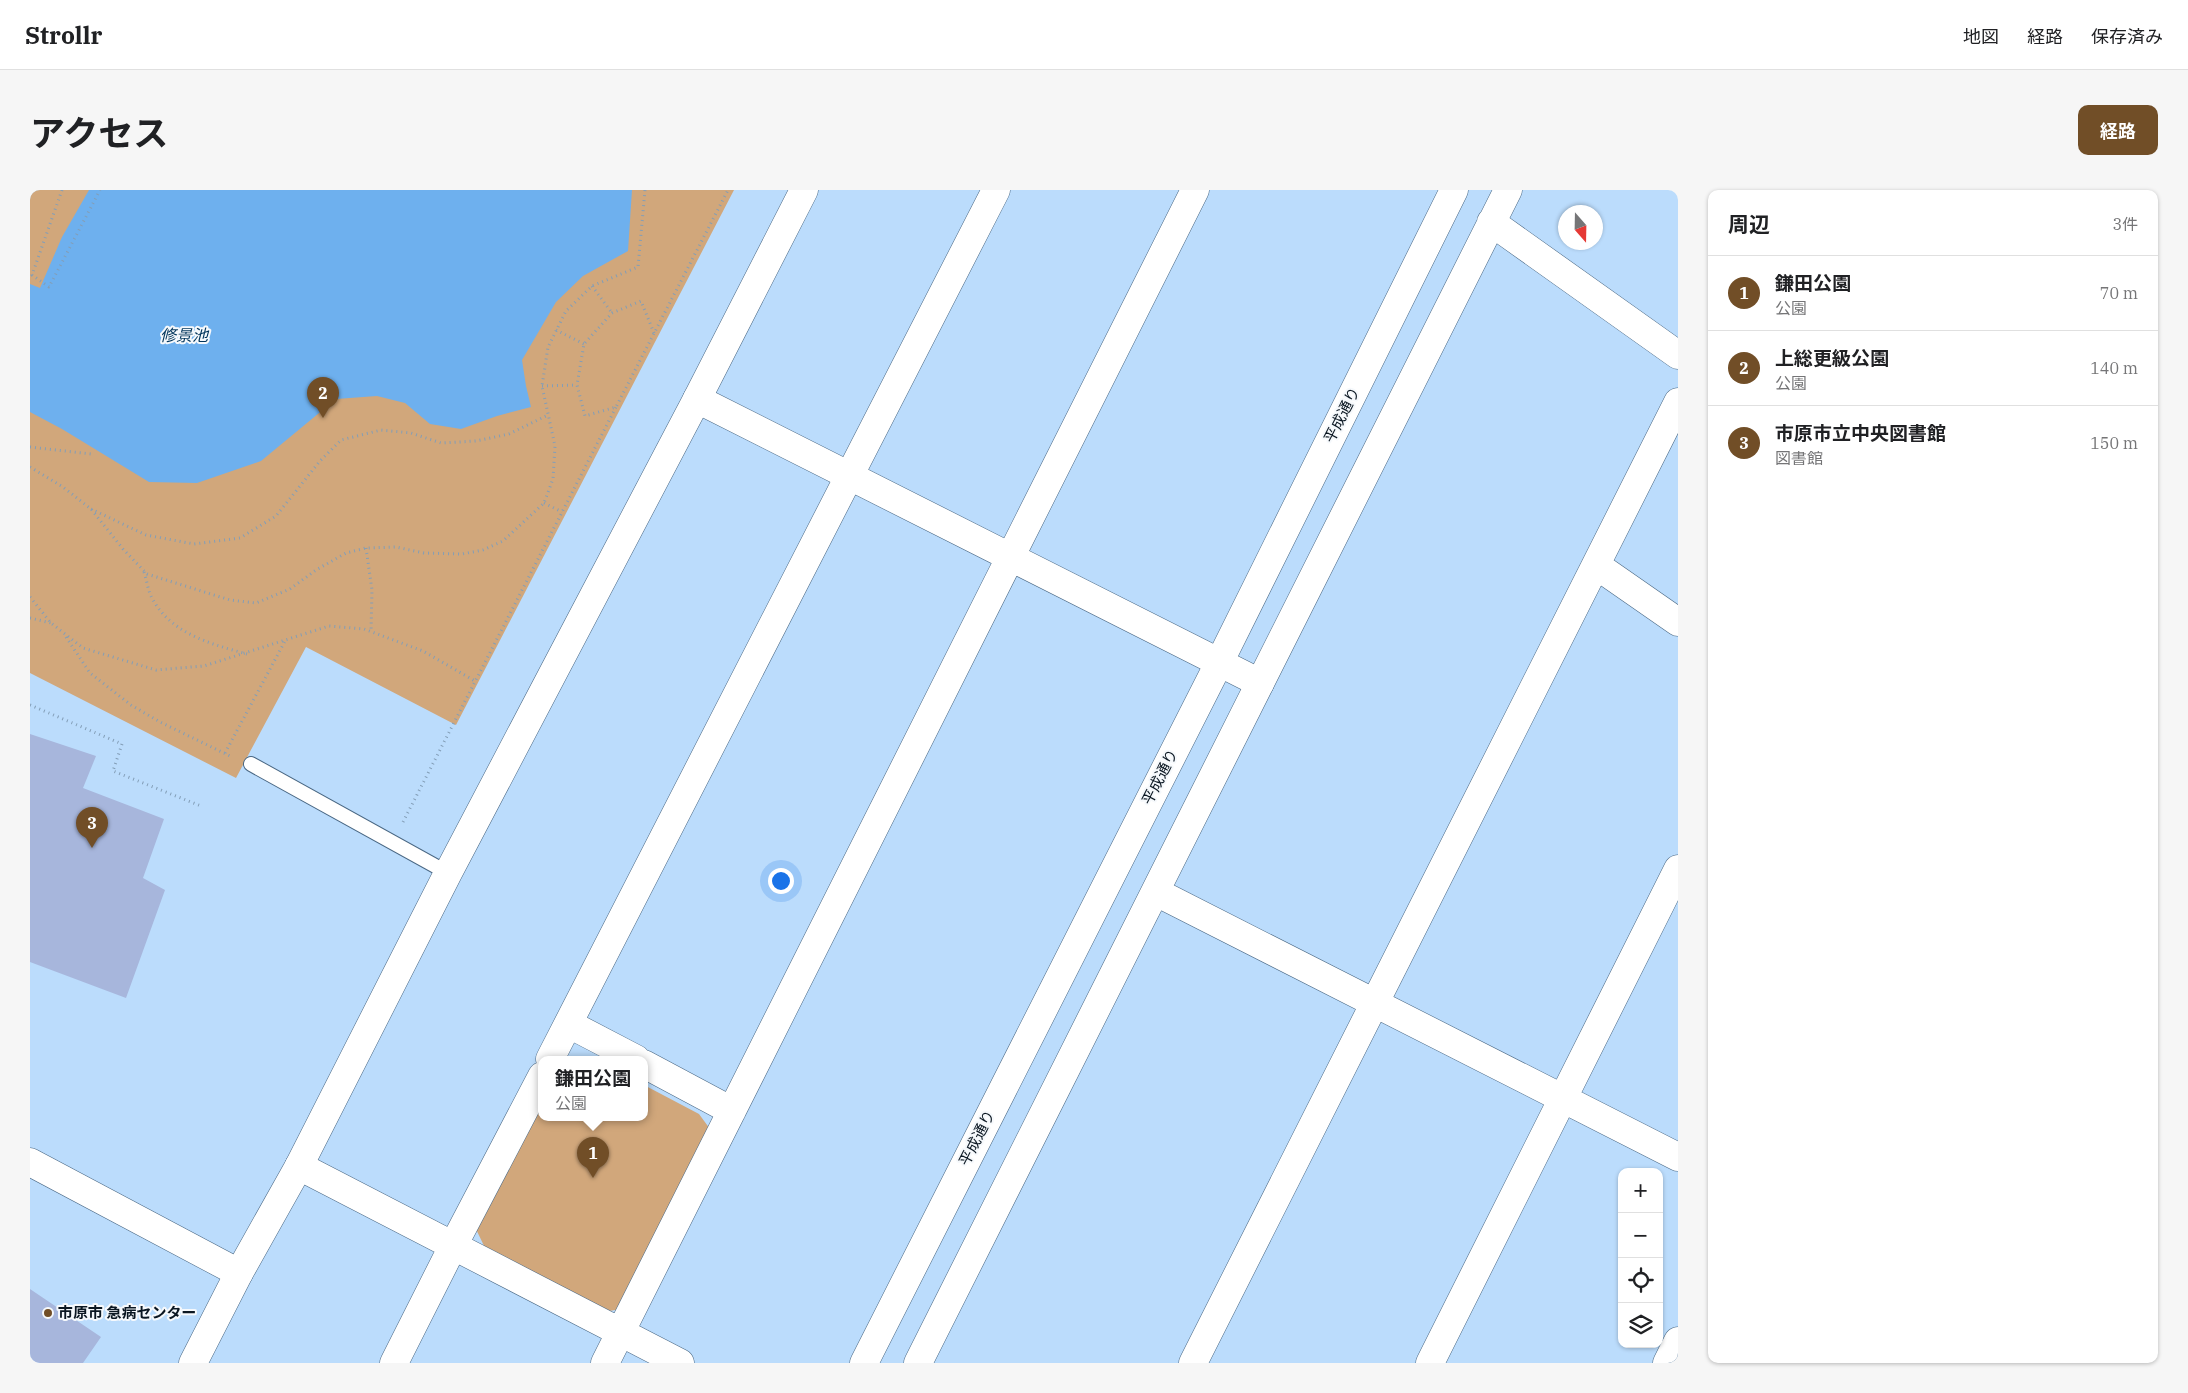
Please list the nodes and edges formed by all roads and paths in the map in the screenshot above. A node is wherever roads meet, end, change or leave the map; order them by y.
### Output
1 (62, 190) edge
2 (100, 190) edge
3 (645, 190) edge
4 (728, 190) edge
5 (804, 190) edge
6 (996, 190) edge
7 (1195, 190) edge
8 (1454, 190) edge
9 (1508, 190) edge
10 (1491, 222) junction
11 (592, 286) junction
12 (612, 313) junction
13 (556, 330) junction
14 (654, 333) junction
15 (584, 344) junction
16 (1678, 355) edge
17 (577, 385) junction
18 (542, 386) junction
19 (697, 399) junction
20 (1678, 402) edge
21 (616, 407) junction
22 (548, 415) junction
23 (30, 447) edge
24 (91, 454) dead end
25 (30, 467) edge
26 (848, 475) junction
27 (544, 503) junction
28 (91, 509) junction
29 (562, 512) junction
30 (366, 548) junction
31 (1010, 556) junction
32 (1596, 565) junction
33 (144, 570) junction
34 (30, 597) edge
35 (30, 618) edge
36 (1678, 622) edge
37 (51, 623) junction
38 (371, 632) junction
39 (64, 633) junction
40 (285, 640) junction
41 (247, 654) junction
42 (1219, 662) junction
43 (475, 682) junction
44 (1260, 683) junction
45 (30, 706) edge
46 (225, 753) junction
47 (237, 760) dead end
48 (251, 764) dead end
49 (201, 806) dead end
50 (392, 842) junction
51 (1678, 868) edge
52 (448, 873) junction
53 (1156, 892) junction
54 (1375, 1002) junction
55 (569, 1024) junction
56 (552, 1056) edge
57 (630, 1056) edge
58 (648, 1066) edge
59 (538, 1084) edge
60 (1564, 1100) junction
61 (732, 1111) junction
62 (1678, 1157) edge
63 (30, 1162) edge
64 (299, 1166) junction
65 (453, 1246) junction
66 (239, 1273) junction
67 (621, 1332) junction
68 (1678, 1341) edge
69 (193, 1363) edge
70 (394, 1363) edge
71 (605, 1363) edge
72 (680, 1363) edge
73 (864, 1363) edge
74 (918, 1363) edge
75 (1193, 1363) edge
76 (1430, 1363) edge
77 (1667, 1363) edge

1 - 2 path
3 - 11 path
4 - 14 path
5 - 19 street
6 - 26 street
7 - 31 street
8 - 42 street, 平成通り
9 - 10 street
10 - 16 street
10 - 44 street
11 - 12 path
11 - 13 path
12 - 14 path
12 - 15 path
13 - 15 path
13 - 18 path
14 - 21 path
15 - 17 path
17 - 18 path
17 - 21 path
18 - 22 path
19 - 26 street
19 - 52 street
20 - 32 street
21 - 29 path
22 - 27 path
22 - 28 path
23 - 24 path
25 - 28 path
26 - 31 street
26 - 55 street
27 - 29 path
27 - 30 path
28 - 33 path
29 - 43 path
30 - 33 path
30 - 38 path
31 - 42 street
31 - 61 street
32 - 36 street
32 - 54 street
33 - 41 path
34 - 37 path
35 - 37 path
37 - 39 path
38 - 40 path
38 - 43 path
39 - 41 path
39 - 46 path
40 - 41 path
40 - 46 path
42 - 44 street
42 - 73 street, 平成通り
43 - 50 path
44 - 53 street
45 - 49 path
46 - 47 path
48 - 50 lane
50 - 52 lane
51 - 60 street
52 - 64 street
53 - 54 street
53 - 74 street
54 - 60 street
54 - 75 street
55 - 56 street
55 - 57 street
58 - 61 street
59 - 65 street
60 - 62 street
60 - 76 street
61 - 67 street
63 - 66 street
64 - 65 street
64 - 66 street
65 - 67 street
65 - 70 street
66 - 69 street
67 - 71 street
67 - 72 street
68 - 77 street

